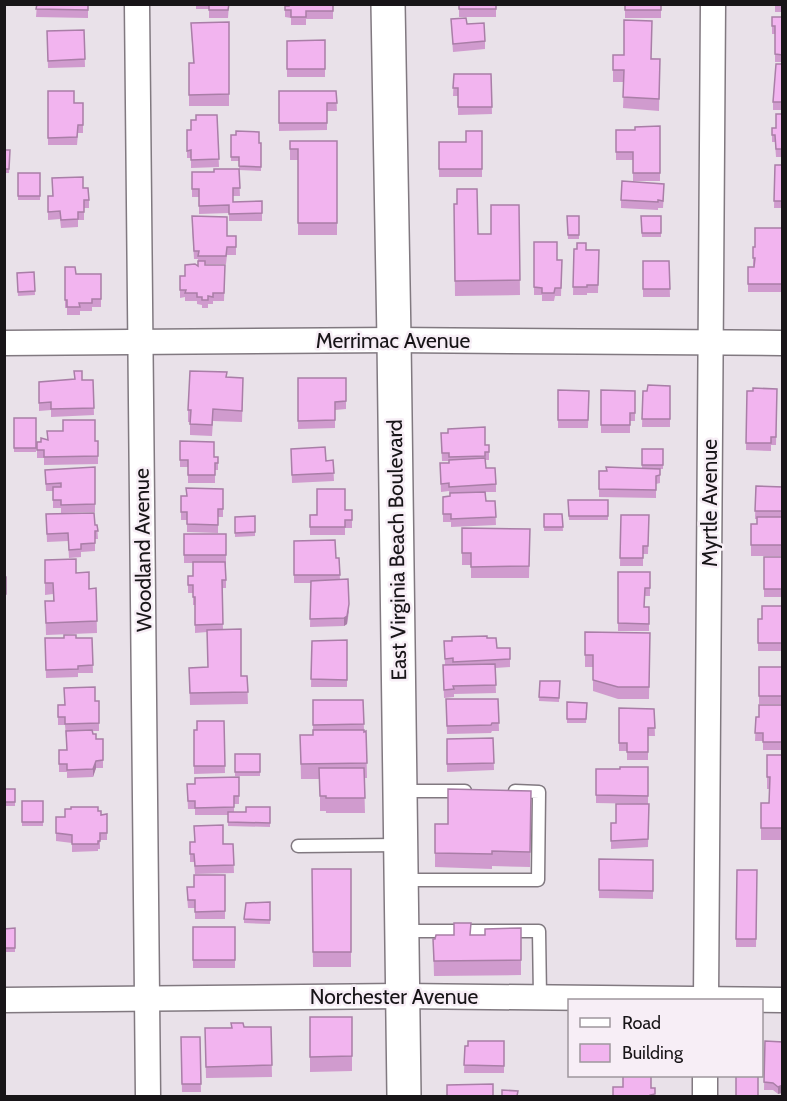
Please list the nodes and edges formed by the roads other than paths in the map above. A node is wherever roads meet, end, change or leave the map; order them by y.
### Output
1 (137, 4) edge
2 (388, 4) edge
3 (713, 4) edge
4 (394, 340) junction
5 (141, 342) junction
6 (4, 343) edge
7 (711, 343) junction
8 (783, 343) edge
9 (400, 791) junction
10 (481, 791) edge
11 (504, 791) edge
12 (400, 845) junction
13 (298, 846) dead end
14 (401, 880) junction
15 (401, 931) junction
16 (402, 996) junction
17 (540, 997) junction
18 (147, 998) junction
19 (651, 999) edge
20 (706, 999) edge
21 (4, 1000) edge
22 (763, 1000) edge
23 (783, 1000) edge
24 (705, 1077) edge
25 (148, 1096) edge
26 (404, 1096) edge
27 (705, 1096) edge

1 - 5 street, Woodland Avenue
2 - 4 main road, East Virginia Beach Boulevard
3 - 7 street, Myrtle Avenue
4 - 5 street, Merrimac Avenue
4 - 7 street, Merrimac Avenue
4 - 9 main road, East Virginia Beach Boulevard
5 - 6 street, Merrimac Avenue
5 - 18 street, Woodland Avenue
7 - 8 street, Merrimac Avenue
7 - 20 street, Myrtle Avenue
9 - 10 lane
9 - 12 main road, East Virginia Beach Boulevard
11 - 14 lane
12 - 13 lane
12 - 14 main road, East Virginia Beach Boulevard
14 - 15 main road, East Virginia Beach Boulevard
15 - 16 main road, East Virginia Beach Boulevard
15 - 17 lane
16 - 17 street, Norchester Avenue
16 - 18 street, Norchester Avenue
16 - 26 main road, East Virginia Beach Boulevard
17 - 19 street, Norchester Avenue
18 - 21 street, Norchester Avenue
18 - 25 street, Woodland Avenue
22 - 23 street, Norchester Avenue
24 - 27 street

